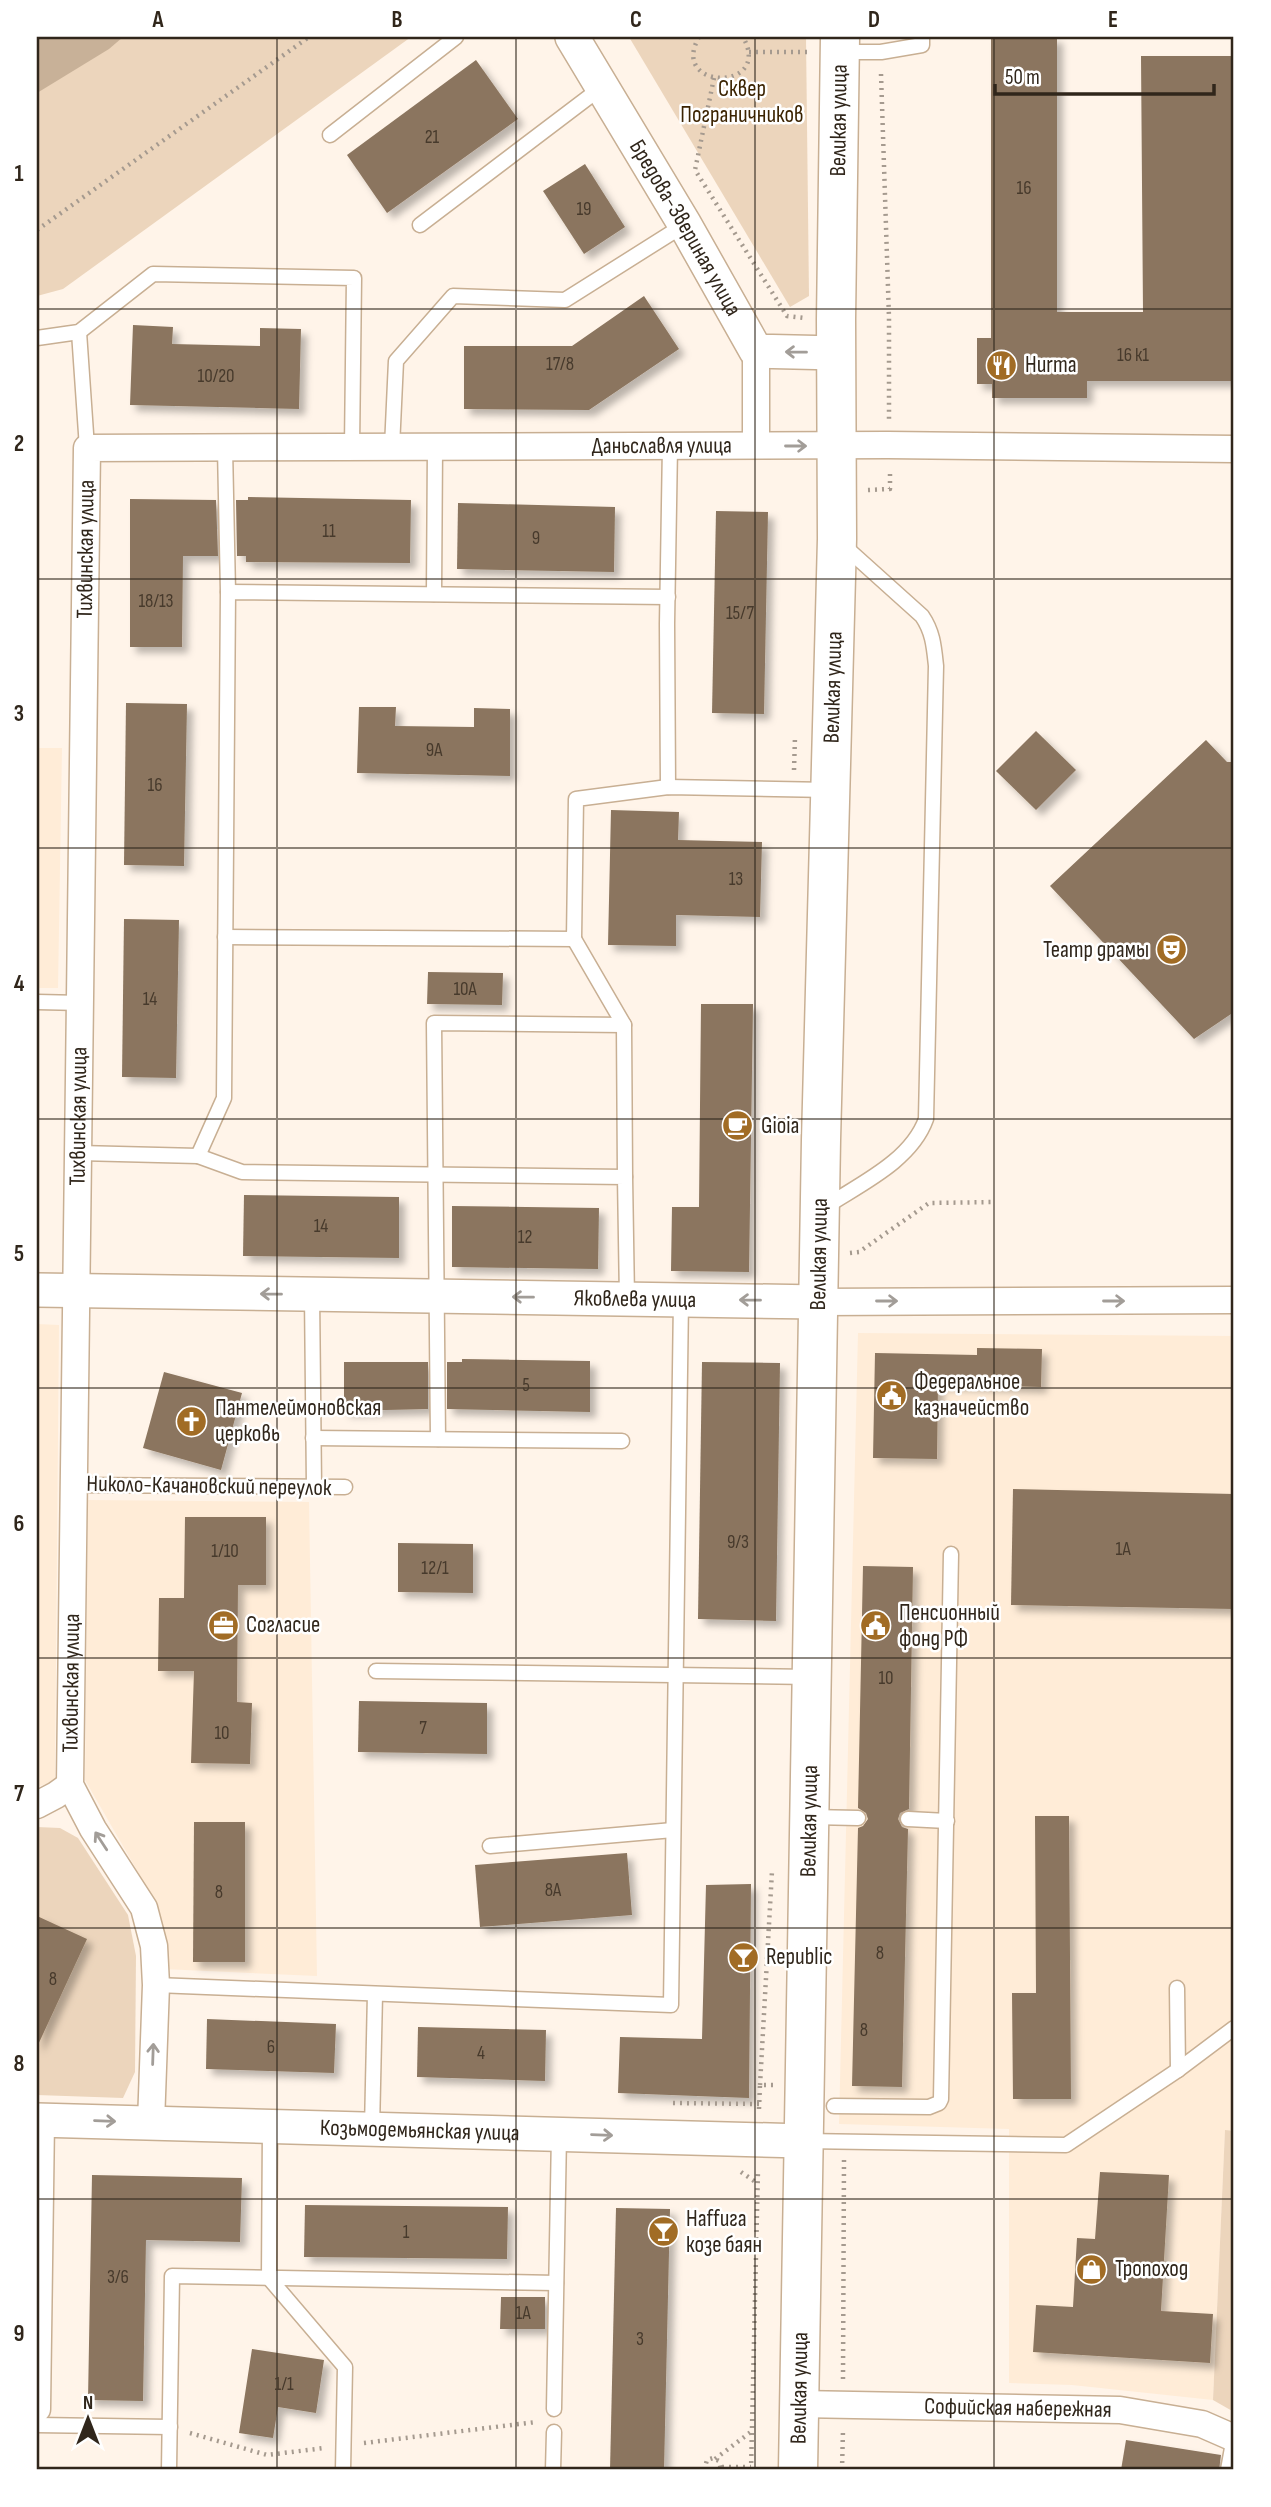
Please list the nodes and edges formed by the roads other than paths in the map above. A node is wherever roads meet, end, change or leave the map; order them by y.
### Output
1 (456, 37) edge
2 (572, 37) edge
3 (922, 37) edge
4 (832, 47) edge
5 (602, 87) junction
6 (330, 135) dead end
7 (420, 225) dead end
8 (685, 225) junction
9 (79, 331) junction
10 (37, 338) edge
11 (756, 351) junction
12 (837, 353) junction
13 (755, 445) junction
14 (837, 445) junction
15 (670, 446) junction
16 (352, 447) junction
17 (392, 447) junction
18 (435, 447) junction
19 (87, 448) junction
20 (225, 448) junction
21 (1234, 449) edge
22 (836, 539) junction
23 (228, 592) junction
24 (434, 594) junction
25 (668, 597) junction
26 (668, 788) junction
27 (830, 790) junction
28 (225, 937) junction
29 (574, 939) junction
30 (37, 1002) edge
31 (82, 1003) junction
32 (624, 1026) junction
33 (79, 1153) junction
34 (198, 1156) junction
35 (434, 1175) junction
36 (625, 1177) junction
37 (820, 1210) junction
38 (37, 1290) edge
39 (76, 1291) junction
40 (312, 1294) junction
41 (435, 1296) junction
42 (627, 1299) junction
43 (681, 1300) junction
44 (1234, 1300) edge
45 (819, 1302) junction
46 (313, 1438) junction
47 (438, 1439) junction
48 (622, 1441) dead end
49 (74, 1485) junction
50 (314, 1487) junction
51 (345, 1487) dead end
52 (951, 1554) dead end
53 (376, 1671) dead end
54 (676, 1675) junction
55 (812, 1677) junction
56 (70, 1785) junction
57 (37, 1805) edge
58 (810, 1817) junction
59 (858, 1818) dead end
60 (908, 1819) dead end
61 (947, 1821) junction
62 (673, 1830) junction
63 (490, 1846) dead end
64 (156, 1985) junction
65 (1177, 1988) dead end
66 (375, 1994) junction
67 (1234, 2028) edge
68 (1178, 2070) junction
69 (834, 2106) dead end
70 (39, 2120) edge
71 (151, 2123) junction
72 (270, 2126) junction
73 (372, 2129) junction
74 (559, 2134) junction
75 (803, 2141) junction
76 (269, 2278) junction
77 (556, 2283) junction
78 (799, 2404) junction
79 (37, 2409) edge
80 (554, 2409) dead end
81 (37, 2425) edge
82 (170, 2427) junction
83 (554, 2431) dead end
84 (1234, 2438) edge
85 (169, 2470) edge
86 (343, 2470) edge
87 (553, 2470) edge
88 (797, 2470) edge
89 (1228, 2470) edge

1 - 6 lane
2 - 5 street, Бредова-Звериная улица
3 - 4 lane
4 - 12 main road, Великая улица
5 - 7 lane
5 - 8 street, Бредова-Звериная улица
8 - 11 street, Бредова-Звериная улица
8 - 17 lane
9 - 10 lane
9 - 16 lane
9 - 19 lane
12 -> 11 street
11 - 13 street
12 - 14 main road, Великая улица
13 -> 14 street, Даньславля улица
13 - 15 street, Даньславля улица
14 - 21 street, Даньславля улица
14 - 22 main road, Великая улица
15 - 18 street, Даньславля улица
15 - 25 lane
16 - 17 street, Даньславля улица
16 - 20 street, Даньславля улица
17 - 18 street, Даньславля улица
18 - 24 lane
19 - 20 street, Даньславля улица
19 - 31 street, Тихвинская улица
20 - 23 lane
22 - 27 main road, Великая улица
22 - 37 lane
23 - 24 lane
23 - 28 lane
24 - 25 lane
25 - 26 lane
26 - 27 lane
26 - 29 lane
27 - 37 main road, Великая улица
28 - 29 lane
28 - 34 lane
29 - 32 lane
30 - 31 lane
31 - 33 street, Тихвинская улица
32 - 35 lane
32 - 36 lane
33 - 34 lane
33 - 39 street, Тихвинская улица
34 - 35 lane
35 - 36 lane
35 - 41 lane
36 - 42 lane
37 - 45 main road, Великая улица
38 - 39 street, Яковлева улица
40 -> 39 street, Яковлева улица
39 - 49 street, Тихвинская улица
40 - 41 street, Яковлева улица
40 - 46 lane
42 -> 41 street, Яковлева улица
41 - 47 lane
42 - 43 street, Яковлева улица
45 -> 43 street, Яковлева улица
43 - 54 lane
45 -> 44 street, Яковлева улица
45 - 55 main road, Великая улица
46 - 47 lane
46 - 50 lane
47 - 48 lane
49 - 50 lane, Николо-Качановский переулок
49 - 56 street, Тихвинская улица
50 - 51 lane, Николо-Качановский переулок
52 - 61 lane
53 - 54 lane
54 - 55 lane
54 - 62 lane
55 - 58 main road, Великая улица
56 - 57 street, Тихвинская улица
64 -> 56 street, Тихвинская улица
58 - 59 lane
58 - 75 main road, Великая улица
60 - 61 lane
61 - 69 lane
62 - 63 lane
62 - 66 lane
64 - 66 lane
71 -> 64 street, Тихвинская улица
65 - 68 lane
66 - 73 lane
67 - 68 lane
68 - 75 lane
70 -> 71 street, Козьмодемьянская улица
70 - 79 street
71 - 72 street, Козьмодемьянская улица
72 - 73 street, Козьмодемьянская улица
72 - 76 lane
73 - 74 street, Козьмодемьянская улица
74 -> 75 street, Козьмодемьянская улица
74 - 77 lane
75 - 78 main road, Великая улица
76 - 77 lane
76 - 82 lane
76 - 86 lane
77 - 80 lane
78 - 84 street, Софийская набережная
78 - 88 main road, Великая улица
81 - 82 lane
82 - 85 lane
83 - 87 lane
84 - 89 lane

